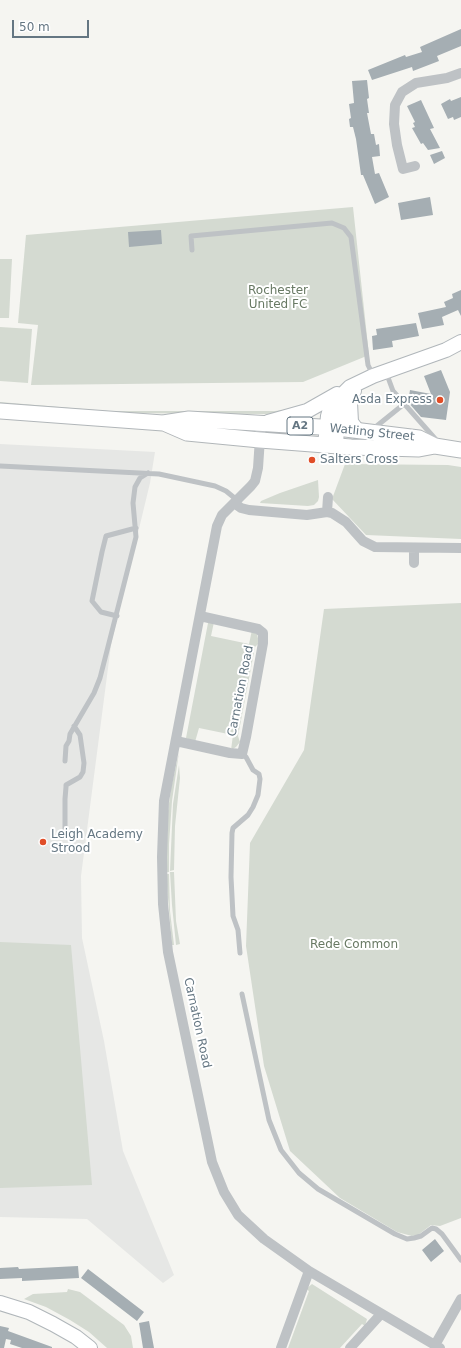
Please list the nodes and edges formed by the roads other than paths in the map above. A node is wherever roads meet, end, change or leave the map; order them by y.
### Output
1 (461, 73) edge
2 (415, 166) dead end
3 (192, 250) dead end
4 (461, 342) edge
5 (365, 381) junction
6 (404, 404) junction
7 (0, 411) edge
8 (163, 423) junction
9 (262, 423) junction
10 (332, 428) junction
11 (357, 430) junction
12 (372, 432) junction
13 (260, 440) junction
14 (330, 445) junction
15 (438, 446) junction
16 (461, 450) edge
17 (0, 466) edge
18 (148, 473) junction
19 (328, 497) dead end
20 (236, 501) junction
21 (327, 512) junction
22 (136, 528) junction
23 (414, 548) junction
24 (461, 548) edge
25 (414, 563) dead end
26 (117, 616) junction
27 (200, 616) junction
28 (74, 726) junction
29 (176, 741) junction
30 (244, 755) junction
31 (65, 761) dead end
32 (65, 836) dead end
33 (240, 953) dead end
34 (242, 994) dead end
35 (461, 1260) edge
36 (308, 1271) junction
37 (461, 1299) edge
38 (0, 1303) edge
39 (381, 1314) junction
40 (437, 1346) edge
41 (90, 1348) edge
42 (281, 1348) edge
43 (350, 1348) edge

1 - 2 street
3 - 5 lane
4 - 5 main road
5 - 6 lane
5 - 9 main road
5 - 10 main road
5 - 11 main road
6 - 12 lane
6 - 15 lane
7 - 8 main road, Watling Street / A2
8 - 9 main road, Watling Street / A2
8 - 13 main road, Watling Street / A2
9 - 10 main road, Watling Street / A2
9 - 13 street, Carnation Road
10 - 11 main road, Watling Street / A2
10 - 14 main road
11 - 12 main road, Watling Street / A2
12 - 15 main road, Watling Street / A2
13 - 14 main road, Watling Street / A2
13 - 20 street, Carnation Road
14 - 15 main road, Watling Street / A2
15 - 16 main road, A2
17 - 18 lane
18 - 20 lane
18 - 22 lane
19 - 21 street
20 - 21 street
20 - 27 street, Carnation Road
21 - 23 street
22 - 26 lane
22 - 26 lane
23 - 24 street
23 - 25 street
26 - 28 lane
27 - 29 street, Carnation Road
27 - 30 street, Carnation Road
28 - 31 lane
28 - 32 lane
29 - 30 street, Carnation Road
29 - 36 street, Carnation Road
30 - 33 lane
34 - 35 lane
36 - 39 street, Carnation Road
36 - 42 street
37 - 40 street
38 - 41 main road
39 - 40 street, Carnation Road
39 - 43 street

